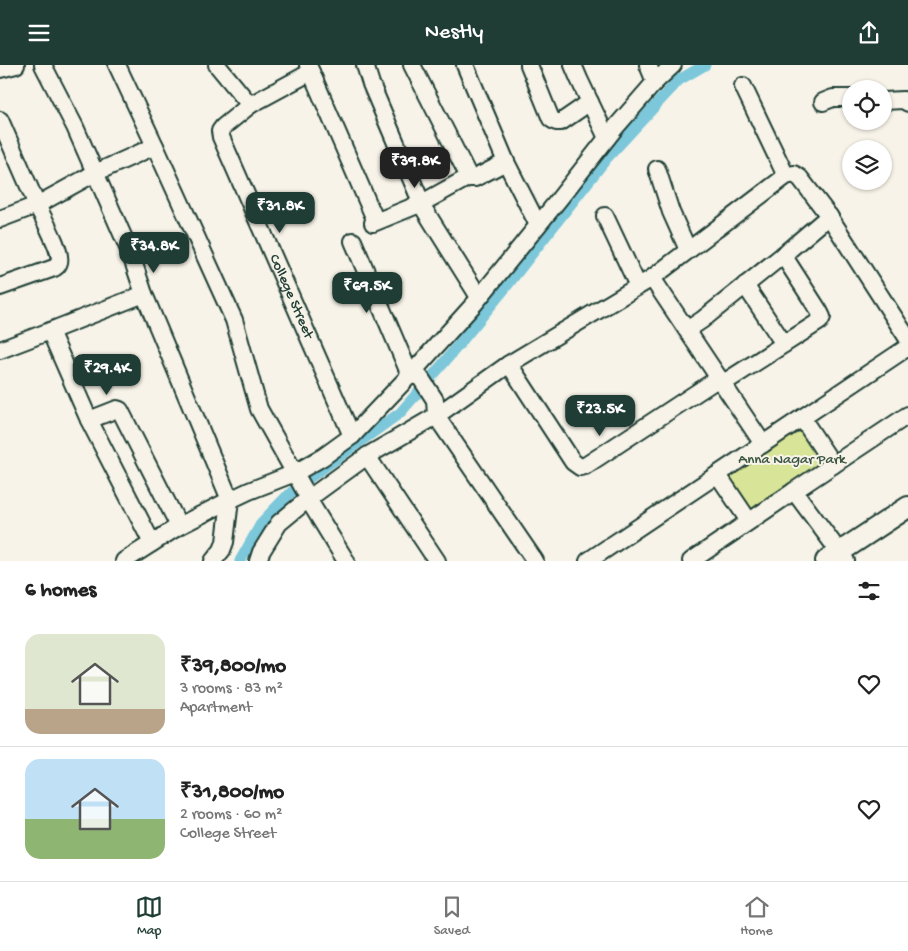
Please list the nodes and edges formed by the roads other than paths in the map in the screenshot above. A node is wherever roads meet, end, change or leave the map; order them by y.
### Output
1 (16, 65) edge
2 (43, 65) edge
3 (117, 65) edge
4 (217, 65) edge
5 (365, 65) edge
6 (412, 65) edge
7 (465, 65) edge
8 (529, 65) edge
9 (574, 65) edge
10 (648, 65) edge
11 (673, 65) edge
12 (0, 69) edge
13 (310, 69) edge
14 (655, 83) junction
15 (743, 86) dead end
16 (842, 98) edge
17 (892, 101) edge
18 (590, 102) junction
19 (823, 102) dead end
20 (908, 103) edge
21 (250, 105) junction
22 (0, 120) edge
23 (607, 138) junction
24 (155, 146) junction
25 (7, 154) edge
26 (506, 162) junction
27 (657, 169) dead end
28 (95, 173) junction
29 (786, 175) junction
30 (469, 177) junction
31 (422, 203) junction
32 (37, 205) junction
33 (605, 216) dead end
34 (828, 216) junction
35 (0, 219) edge
36 (538, 225) junction
37 (353, 241) dead end
38 (688, 251) junction
39 (783, 255) junction
40 (645, 282) junction
41 (745, 285) junction
42 (0, 287) edge
43 (144, 294) junction
44 (479, 297) junction
45 (50, 331) junction
46 (687, 331) junction
47 (908, 339) edge
48 (784, 344) junction
49 (908, 347) edge
50 (0, 350) edge
51 (509, 364) junction
52 (415, 376) junction
53 (721, 381) junction
54 (908, 415) edge
55 (436, 417) junction
56 (802, 418) junction
57 (89, 420) junction
58 (352, 436) junction
59 (763, 444) junction
60 (367, 456) junction
61 (833, 465) junction
62 (296, 475) junction
63 (718, 475) junction
64 (794, 491) junction
65 (307, 496) junction
66 (230, 500) junction
67 (908, 507) edge
68 (749, 521) junction
69 (908, 522) edge
70 (179, 526) junction
71 (152, 543) junction
72 (840, 559) edge
73 (124, 561) edge
74 (214, 561) edge
75 (258, 561) edge
76 (346, 561) edge
77 (437, 561) edge
78 (535, 561) edge
79 (588, 561) edge
80 (690, 561) edge

1 - 12 street
2 - 28 street
3 - 24 street
4 - 21 street
5 - 31 street
6 - 30 street
7 - 26 street
8 - 18 street
9 - 18 street
10 - 14 street
11 - 14 street
13 - 21 street, College Street
13 - 31 street
14 - 23 street
15 - 29 street
16 - 19 street
17 - 20 street
18 - 23 street
21 - 58 street, College Street
22 - 25 street
23 - 36 street
24 - 28 street
24 - 62 street
25 - 32 street
26 - 30 street
26 - 36 street
27 - 38 street
28 - 32 street
28 - 43 street
29 - 34 street
29 - 38 street
30 - 31 street
31 - 44 street
32 - 35 street
32 - 42 street
33 - 40 street
34 - 39 street
34 - 47 street
36 - 44 street
37 - 52 street
38 - 40 street
39 - 41 street
39 - 48 street
40 - 46 street
40 - 51 street
41 - 46 street
41 - 48 street
43 - 45 street
43 - 66 street
44 - 52 street
45 - 50 street
45 - 57 street
46 - 53 street
48 - 53 street
49 - 56 street
51 - 53 street
51 - 55 street
52 - 55 street
52 - 58 street
53 - 59 street
54 - 61 street
55 - 60 street
55 - 78 street
56 - 59 street
56 - 61 street
57 - 70 street
57 - 71 street
58 - 62 street
59 - 63 street
60 - 65 street
60 - 77 street
61 - 64 street
62 - 65 street
62 - 66 street
63 - 68 street
63 - 79 street
64 - 68 street
64 - 72 street
65 - 75 street
65 - 76 street
66 - 70 street
66 - 74 street
67 - 72 main road
68 - 80 street
69 - 72 main road
70 - 71 street
71 - 73 street

